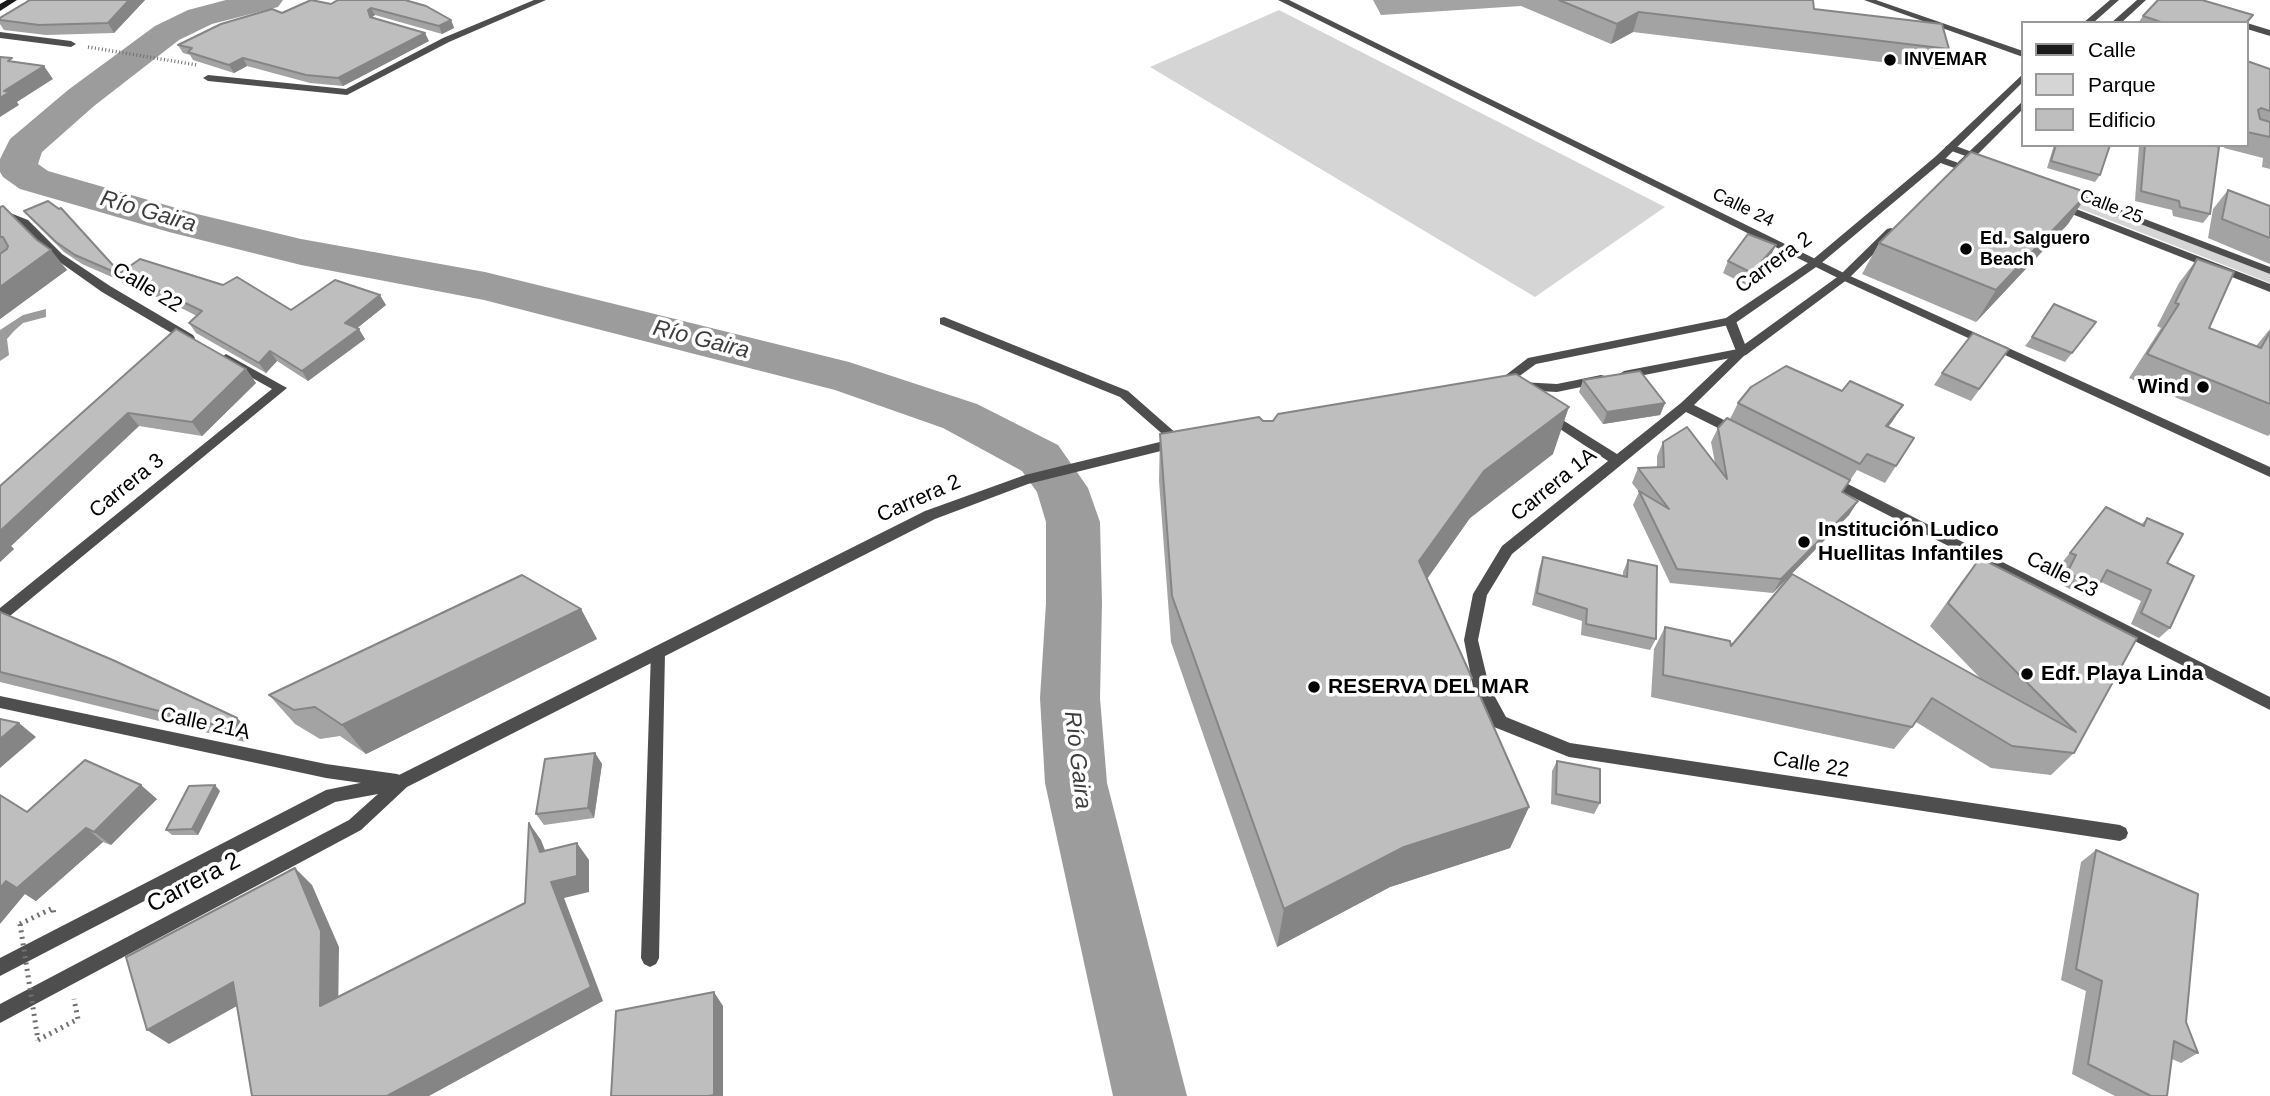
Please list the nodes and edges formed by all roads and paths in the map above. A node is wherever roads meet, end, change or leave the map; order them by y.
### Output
1 (13, 0) edge
2 (542, 0) edge
3 (1282, 0) edge
4 (1868, 0) edge
5 (2115, 0) edge
6 (2142, 0) edge
7 (0, 8) edge
8 (2089, 21) edge
9 (2117, 21) edge
10 (2249, 27) edge
11 (2270, 33) edge
12 (0, 35) edge
13 (435, 37) edge
14 (446, 40) junction
15 (71, 44) dead end
16 (111, 52) dead end
17 (2022, 54) edge
18 (166, 59) dead end
19 (208, 78) dead end
20 (2022, 78) edge
21 (2022, 105) edge
22 (1950, 147) junction
23 (1971, 155) junction
24 (1939, 159) junction
25 (1997, 165) edge
26 (1959, 167) junction
27 (1949, 176) edge
28 (1985, 177) edge
29 (2062, 190) edge
30 (2050, 202) edge
31 (0, 212) edge
32 (1901, 222) edge
33 (1815, 263) junction
34 (2270, 271) edge
35 (1844, 276) junction
36 (2270, 288) edge
37 (944, 321) dead end
38 (1730, 321) junction
39 (1742, 352) junction
40 (1492, 387) junction
41 (281, 388) joint
42 (1685, 406) junction
43 (1747, 438) edge
44 (1618, 461) junction
45 (2270, 472) edge
46 (1822, 476) edge
47 (0, 616) edge
48 (658, 653) junction
49 (0, 702) edge
50 (2270, 704) edge
51 (1494, 723) joint
52 (402, 782) junction
53 (2120, 834) dead end
54 (20, 924) dead end
55 (650, 958) dead end
56 (0, 967) edge
57 (71, 977) junction
58 (0, 1014) edge

1 - 7 main road
2 - 14 street
3 - 33 street, Calle 24
4 - 17 street
5 - 8 street
6 - 9 street
10 - 11 street
12 - 15 street
13 - 14 street
14 - 19 street
16 - 18 path
20 - 22 street, Carrera 2
21 - 23 street
22 - 23 street
22 - 24 street, Carrera 2
23 - 25 street
23 - 26 street
24 - 26 street
24 - 33 street, Carrera 2
26 - 27 street
26 - 28 street
29 - 34 street, Calle 25
30 - 36 street, Calle 25
31 - 41 street, Calle 22
32 - 35 street
33 - 35 street, Calle 24
33 - 38 street, Carrera 2
35 - 39 street
35 - 45 street, Calle 24
37 - 48 street, Carrera 2
38 - 39 street
38 - 40 street, Carrera 2
39 - 40 street
39 - 42 street, Carrera 1A
40 - 44 street
41 - 47 street, Carrera 3
42 - 43 street
42 - 44 street, Carrera 1A
44 - 51 street, Carrera 1A
46 - 50 street, Calle 23
48 - 52 street, Carrera 2
48 - 55 street
49 - 52 street, Calle 21A
51 - 53 street, Calle 22
52 - 56 street, Carrera 2
52 - 57 street, Carrera 2
54 - 57 path, bridge
57 - 58 street, Carrera 2

